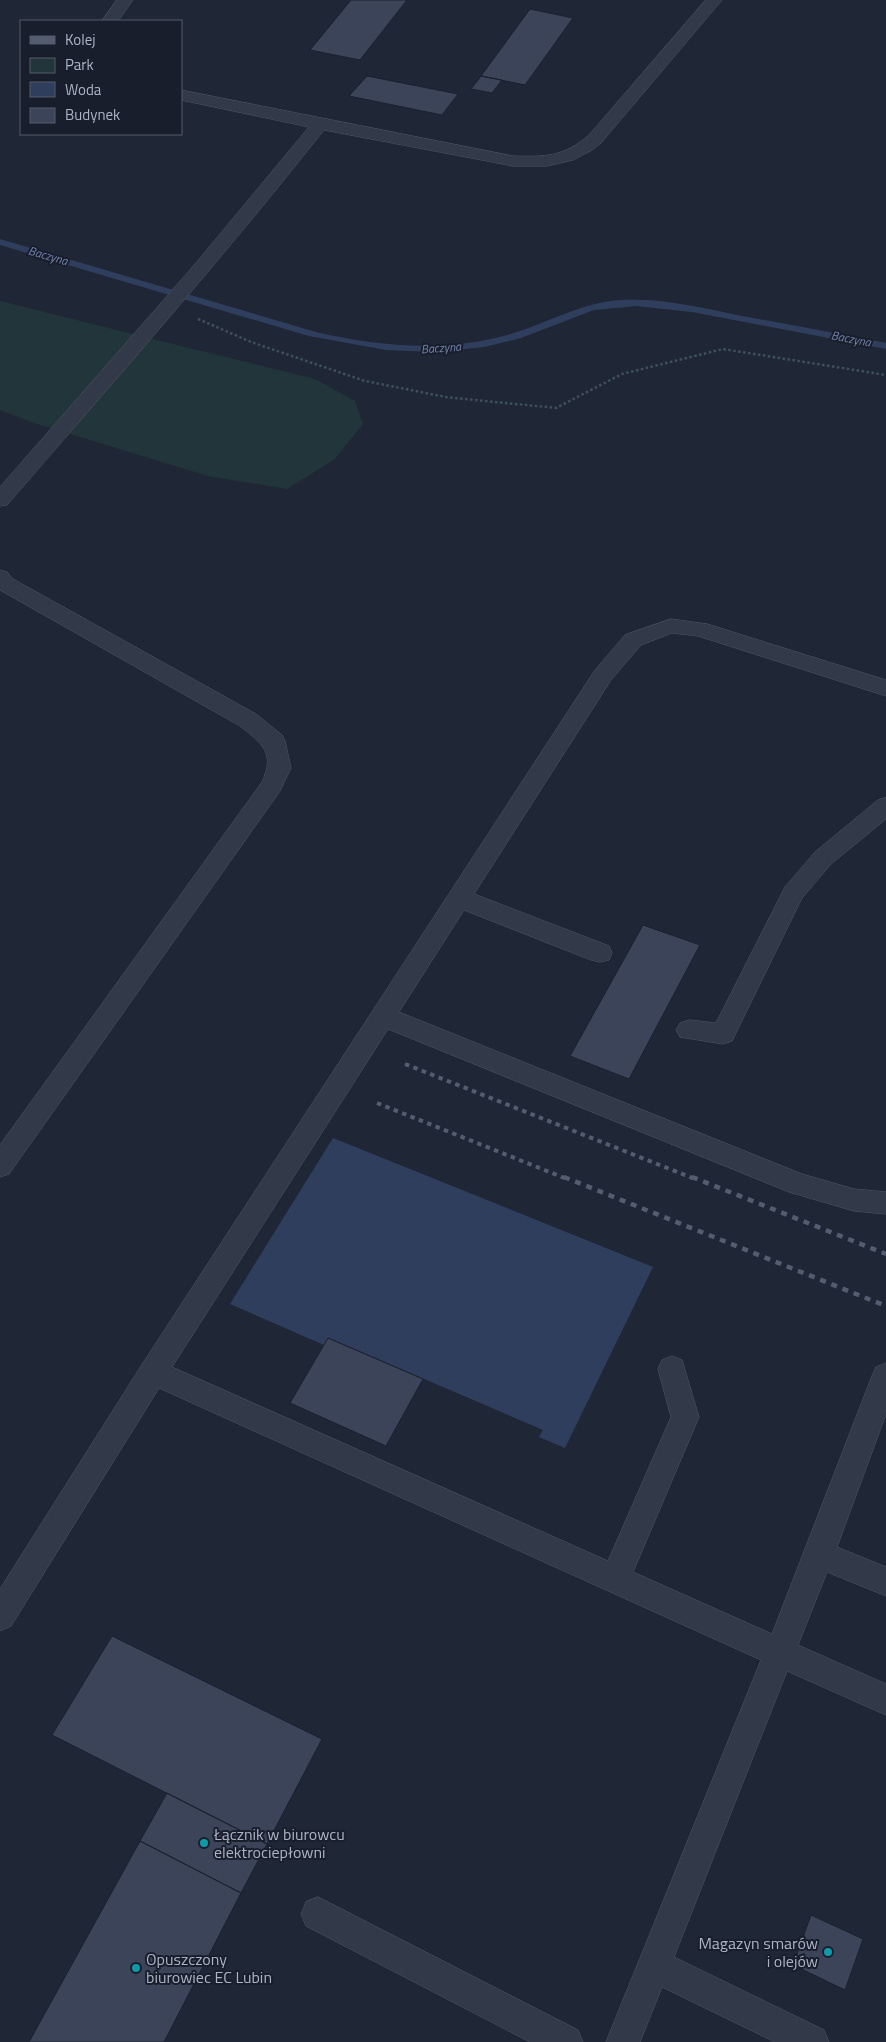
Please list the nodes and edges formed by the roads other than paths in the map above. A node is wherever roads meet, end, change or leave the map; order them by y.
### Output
1 (124, 0) edge
2 (714, 0) edge
3 (111, 20) edge
4 (182, 95) edge
5 (320, 124) junction
6 (0, 500) edge
7 (0, 577) edge
8 (886, 688) edge
9 (886, 806) edge
10 (458, 898) junction
11 (600, 953) dead end
12 (383, 1016) junction
13 (689, 1030) dead end
14 (0, 1166) edge
15 (886, 1203) edge
16 (672, 1369) dead end
17 (152, 1372) junction
18 (886, 1376) edge
19 (819, 1554) junction
20 (615, 1578) junction
21 (886, 1582) edge
22 (0, 1616) edge
23 (780, 1652) junction
24 (886, 1700) edge
25 (318, 1914) dead end
26 (654, 1965) junction
27 (566, 2042) edge
28 (623, 2042) edge
29 (812, 2042) edge

1 - 3 lane
2 - 5 lane
4 - 5 lane
5 - 6 lane
7 - 14 lane
8 - 10 lane
9 - 13 lane
10 - 11 lane
10 - 12 lane
12 - 15 lane
12 - 17 lane
16 - 20 lane
17 - 20 lane
17 - 22 lane
18 - 19 lane
19 - 21 lane
19 - 23 lane
20 - 23 lane
23 - 24 lane
23 - 26 lane
25 - 27 lane
26 - 28 lane
26 - 29 lane

